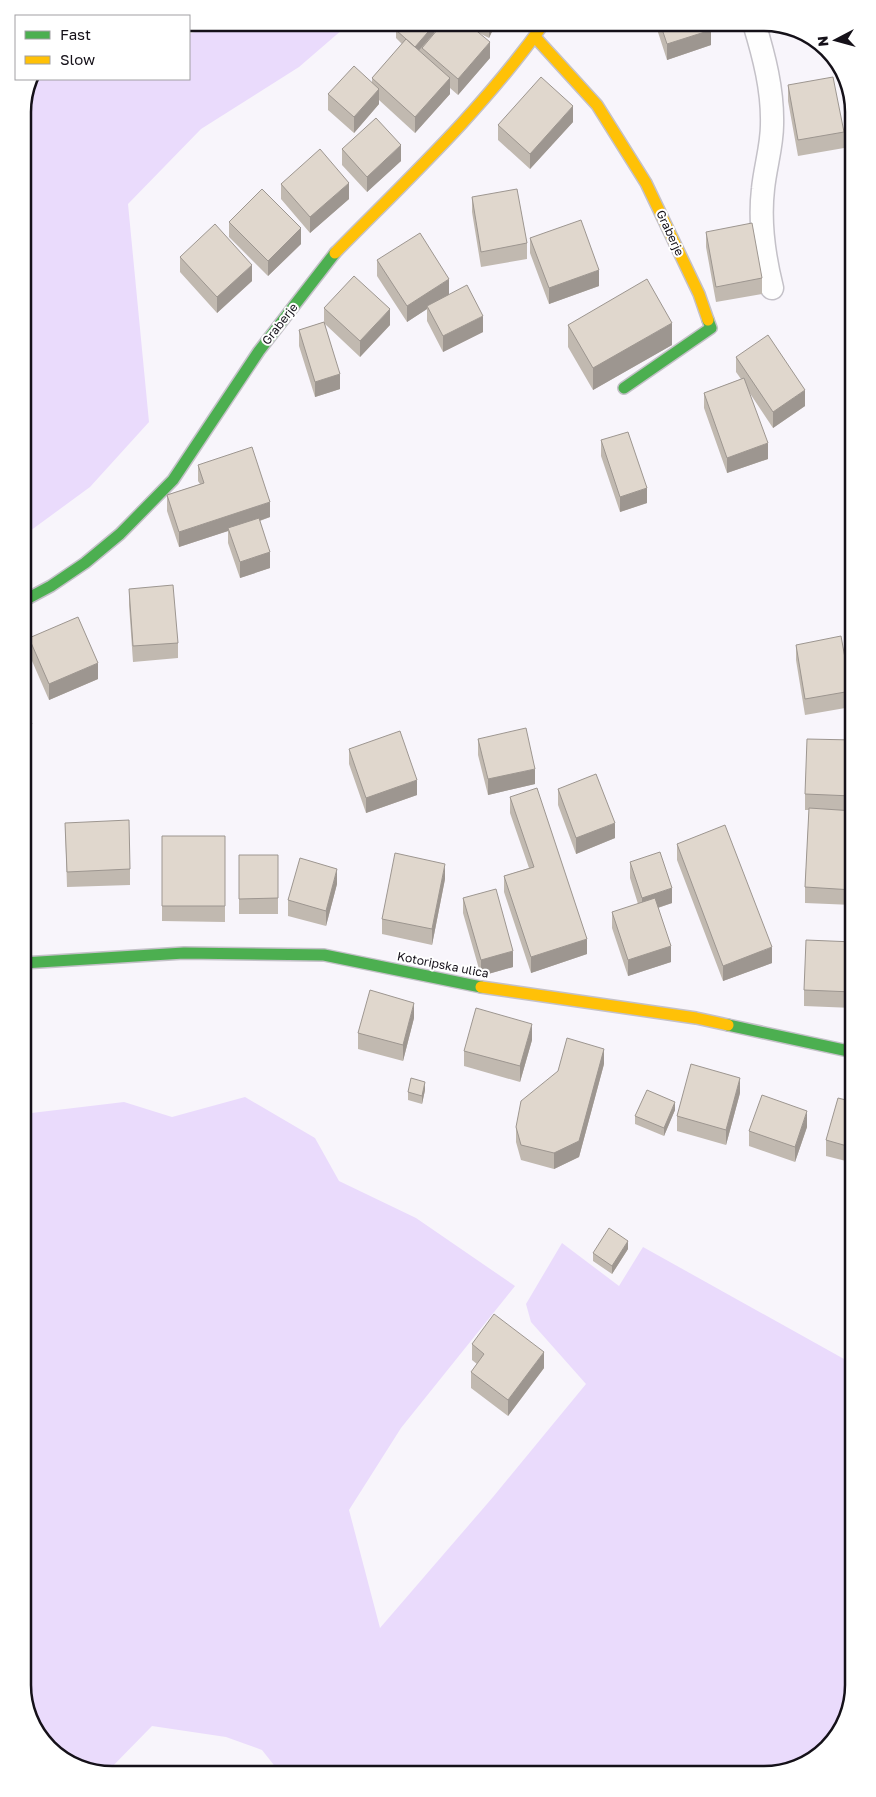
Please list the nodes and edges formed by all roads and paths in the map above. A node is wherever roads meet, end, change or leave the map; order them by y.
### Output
1 (539, 31) edge
2 (756, 31) edge
3 (535, 37) junction
4 (772, 288) dead end
5 (624, 388) dead end
6 (31, 597) edge
7 (31, 963) edge
8 (845, 1050) edge

1 - 3 street, Graberje
2 - 4 street
3 - 5 street, Graberje
3 - 6 street, Graberje
7 - 8 street, Kotoripska ulica

